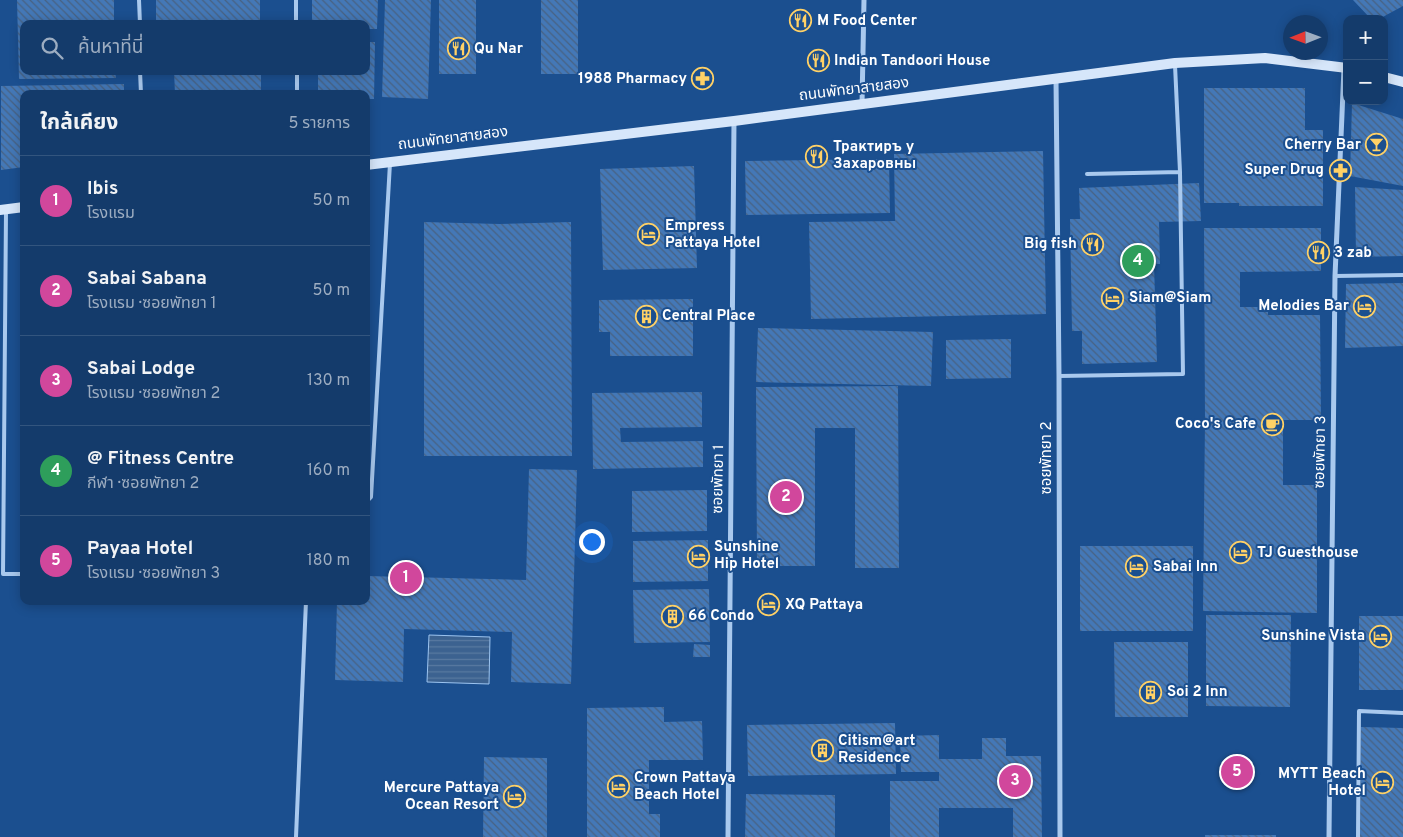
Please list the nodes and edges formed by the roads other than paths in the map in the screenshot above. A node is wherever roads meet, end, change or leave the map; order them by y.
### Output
1 (140, 0) edge
2 (296, 0) edge
3 (864, 0) edge
4 (140, 20) edge
5 (296, 20) edge
6 (1175, 63) junction
7 (1343, 68) edge
8 (140, 75) edge
9 (297, 75) edge
10 (1056, 79) junction
11 (1388, 79) edge
12 (1403, 82) edge
13 (140, 90) edge
14 (297, 90) edge
15 (862, 104) junction
16 (1343, 105) edge
17 (734, 121) junction
18 (390, 161) junction
19 (370, 164) edge
20 (1180, 172) junction
21 (1087, 174) dead end
22 (20, 207) edge
23 (3, 209) edge
24 (1403, 275) edge
25 (1335, 276) junction
26 (1060, 376) junction
27 (370, 498) edge
28 (20, 574) edge
29 (306, 605) edge
30 (1403, 713) edge
31 (296, 837) edge
32 (728, 837) edge
33 (1060, 837) edge
34 (1329, 837) edge
35 (1358, 837) edge

1 - 4 lane
2 - 5 lane
3 - 15 street
6 - 7 main road, ถนนพัทยาสายสอง
6 - 10 main road, ถนนพัทยาสายสอง
6 - 20 lane
8 - 13 lane
9 - 14 lane
10 - 15 main road, ถนนพัทยาสายสอง
10 - 26 street, ซอยพัทยา 2
11 - 12 main road
15 - 17 main road, ถนนพัทยาสายสอง
16 - 25 street, ซอยพัทยา 3
17 - 18 main road, ถนนพัทยาสายสอง
17 - 32 street, ซอยพัทยา 1
18 - 19 main road, ถนนพัทยาสายสอง
18 - 27 lane
20 - 21 lane
20 - 26 lane
22 - 23 main road
23 - 28 lane
24 - 25 lane
25 - 34 street, ซอยพัทยา 3
26 - 33 street, ซอยพัทยา 2
29 - 31 lane
30 - 35 lane

